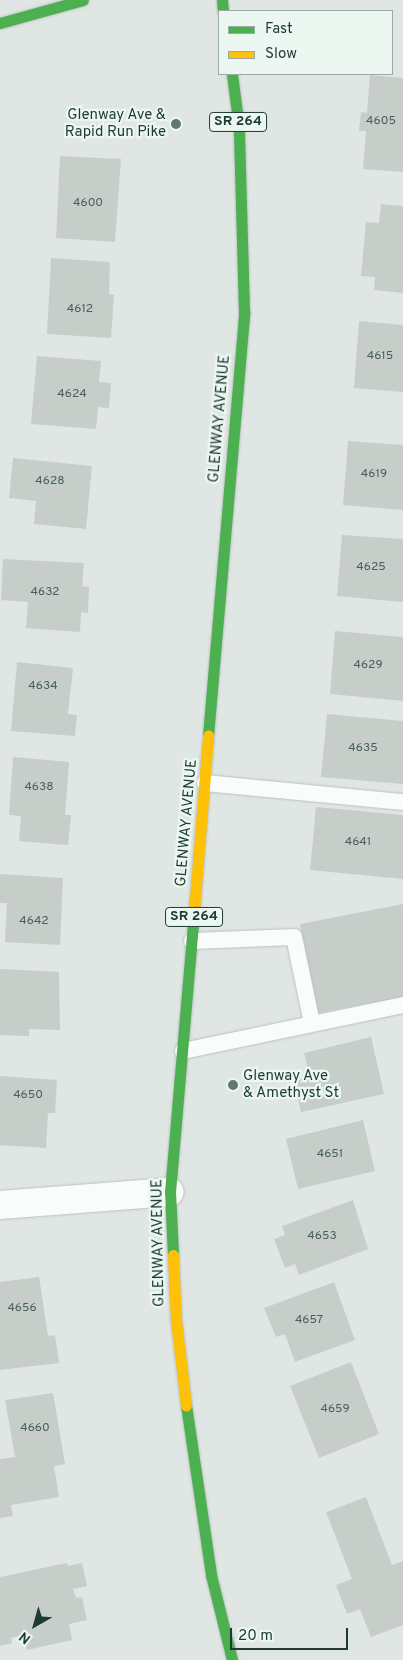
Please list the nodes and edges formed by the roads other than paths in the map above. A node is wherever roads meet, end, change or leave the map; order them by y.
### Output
1 (83, 0) edge
2 (0, 23) edge
3 (232, 75) edge
4 (205, 783) junction
5 (403, 802) edge
6 (192, 941) junction
7 (403, 1005) edge
8 (312, 1023) junction
9 (183, 1051) junction
10 (170, 1192) junction
11 (0, 1205) edge
12 (232, 1660) edge

1 - 2 main road
3 - 4 main road, GLENWAY AVENUE / SR 264
4 - 5 lane
4 - 6 main road, GLENWAY AVENUE / SR 264
6 - 8 lane
6 - 9 main road, GLENWAY AVENUE / SR 264
7 - 8 lane
8 - 9 lane
9 - 10 main road, GLENWAY AVENUE / SR 264
10 - 11 street
10 - 12 main road, GLENWAY AVENUE / SR 264

